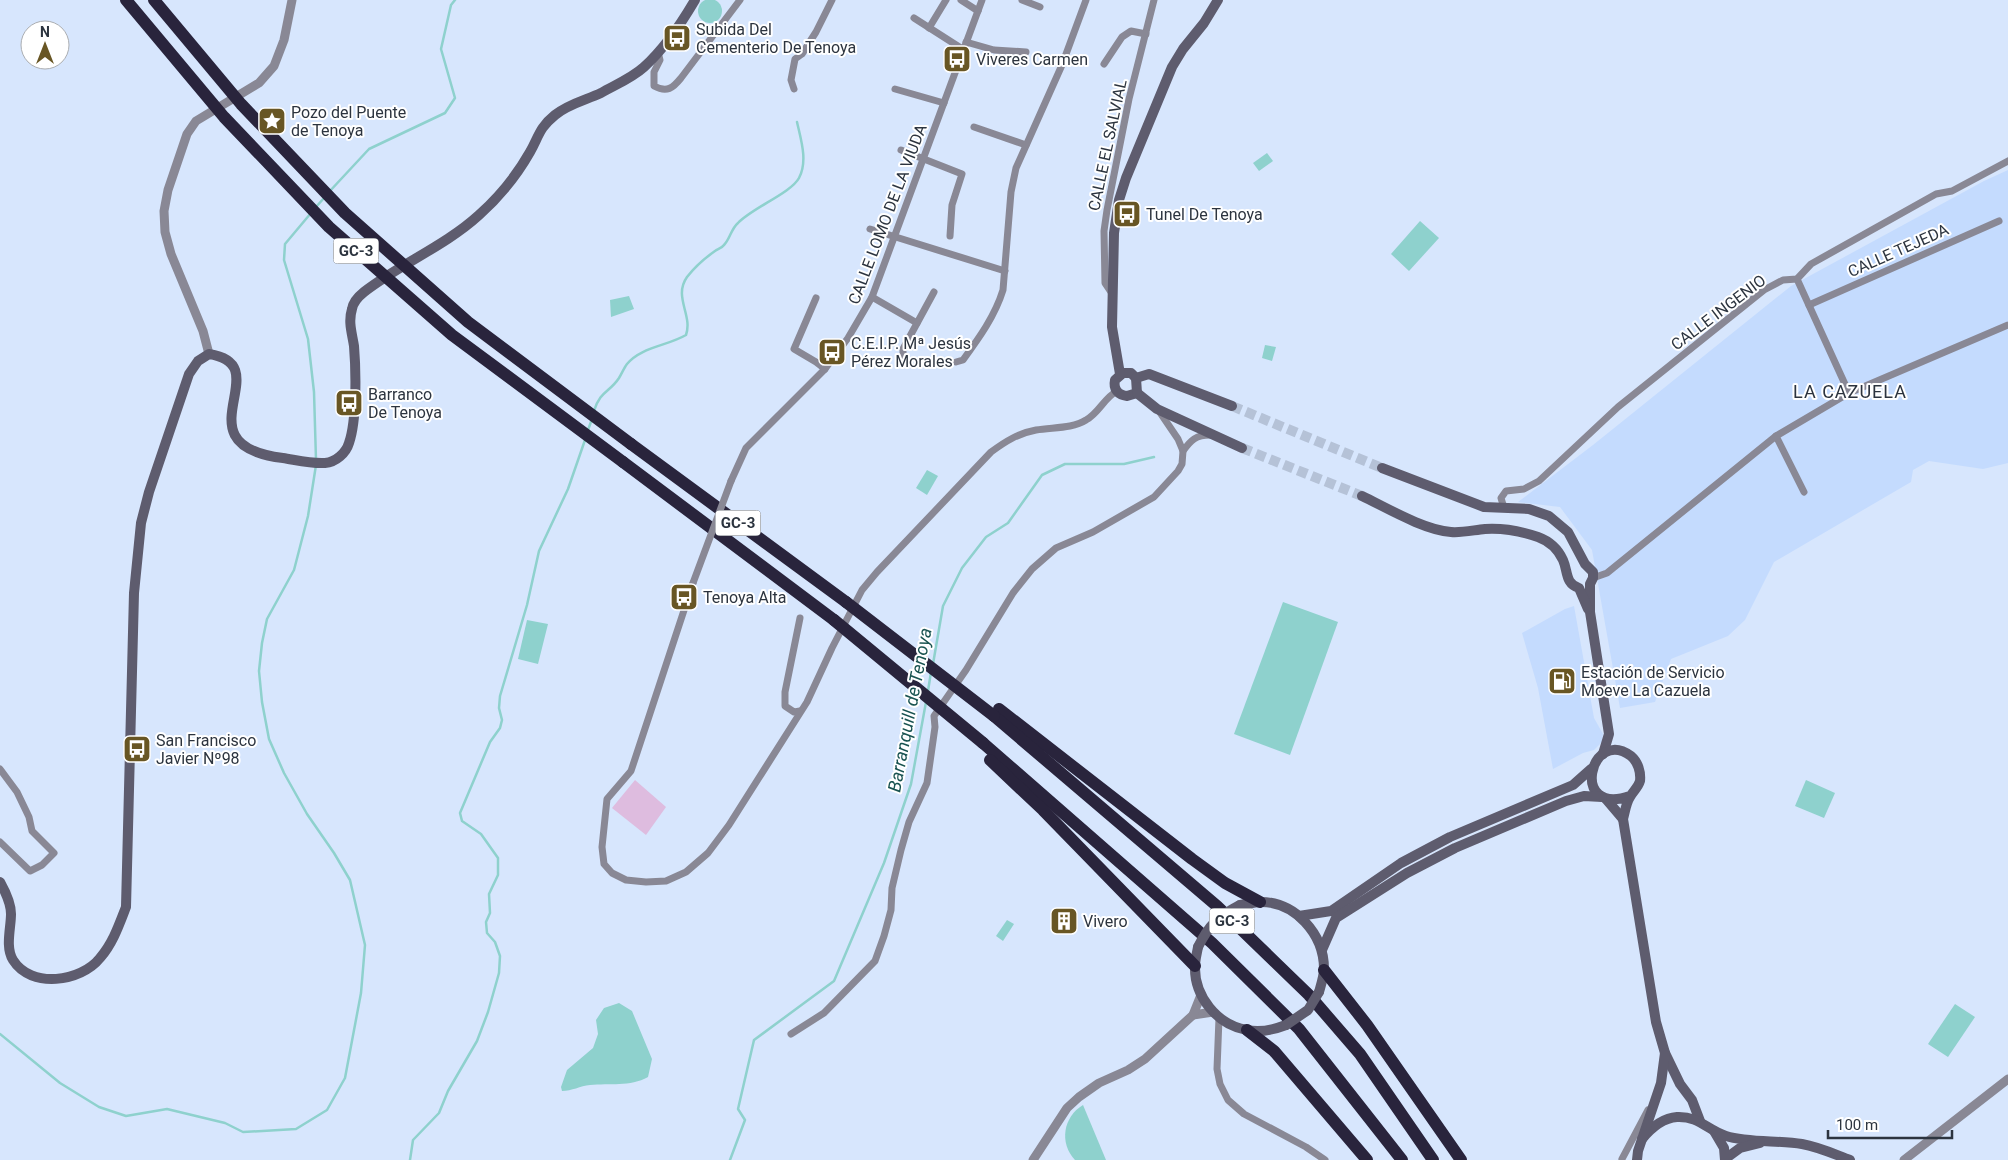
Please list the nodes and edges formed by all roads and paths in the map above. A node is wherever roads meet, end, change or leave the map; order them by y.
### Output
1 (126, 0) edge
2 (154, 0) edge
3 (292, 0) edge
4 (695, 0) edge
5 (740, 0) edge
6 (832, 0) edge
7 (946, 0) edge
8 (961, 0) edge
9 (982, 0) edge
10 (1022, 0) edge
11 (1086, 0) edge
12 (1154, 0) edge
13 (1218, 2) edge
14 (1040, 7) dead end
15 (978, 11) junction
16 (914, 18) dead end
17 (928, 28) junction
18 (1146, 34) junction
19 (966, 42) junction
20 (964, 50) junction
21 (658, 52) junction
22 (1026, 52) dead end
23 (1104, 64) dead end
24 (794, 89) dead end
25 (895, 90) dead end
26 (944, 103) junction
27 (974, 127) dead end
28 (1026, 145) junction
29 (901, 150) dead end
30 (923, 160) junction
31 (2008, 161) edge
32 (1999, 221) dead end
33 (870, 229) dead end
34 (950, 236) dead end
35 (894, 238) junction
36 (1005, 271) junction
37 (1797, 279) junction
38 (934, 292) dead end
39 (1114, 295) junction
40 (872, 297) junction
41 (816, 298) dead end
42 (1808, 305) junction
43 (917, 322) junction
44 (2008, 325) edge
45 (209, 354) junction
46 (903, 358) dead end
47 (956, 362) dead end
48 (825, 369) junction
49 (1120, 374) junction
50 (1136, 378) junction
51 (1117, 391) junction
52 (1137, 393) junction
53 (1849, 393) junction
54 (1232, 406) tunnel mouth
55 (1157, 409) junction
56 (1214, 435) junction
57 (1776, 436) junction
58 (1242, 448) tunnel mouth
59 (1183, 451) junction
60 (1382, 468) tunnel mouth
61 (1804, 492) dead end
62 (1362, 496) tunnel mouth
63 (1504, 508) junction
64 (1586, 564) junction
65 (1568, 574) junction
66 (1592, 581) junction
67 (1579, 588) junction
68 (1590, 612) junction
69 (800, 618) dead end
70 (800, 711) junction
71 (996, 712) junction
72 (1609, 734) junction
73 (980, 745) junction
74 (1621, 751) junction
75 (1603, 754) junction
76 (0, 769) edge
77 (1591, 769) junction
78 (1630, 796) junction
79 (1604, 798) junction
80 (1623, 819) junction
81 (0, 842) edge
82 (0, 882) edge
83 (1260, 902) junction
84 (1299, 916) junction
85 (1322, 950) junction
86 (1195, 966) junction
87 (1324, 970) junction
88 (1201, 995) junction
89 (1193, 1014) junction
90 (1216, 1015) junction
91 (1230, 1025) junction
92 (1248, 1030) junction
93 (791, 1034) dead end
94 (1218, 1038) junction
95 (1665, 1053) junction
96 (2008, 1079) edge
97 (1657, 1092) junction
98 (1700, 1121) junction
99 (1711, 1128) junction
100 (1642, 1139) junction
101 (1779, 1142) junction
102 (1638, 1155) edge
103 (1033, 1160) edge
104 (1325, 1160) edge
105 (1367, 1160) edge
106 (1402, 1160) edge
107 (1433, 1160) edge
108 (1460, 1160) edge
109 (1725, 1160) edge
110 (1850, 1160) edge
111 (1904, 1160) edge

1 - 73 highway, GC-3, bridge
2 - 71 highway, GC-3, bridge
3 - 45 street
4 - 21 main road
5 - 21 street
6 - 24 street
7 - 17 street
8 - 15 street
9 - 15 street, CALLE LOMO DE LA VIUDA
10 - 14 street
11 - 28 street
12 - 18 street, CALLE EL SALVIAL
13 - 39 main road
15 - 19 street, CALLE LOMO DE LA VIUDA
16 - 17 street
17 - 20 street
18 - 23 street
18 - 39 street, CALLE EL SALVIAL
19 - 20 street, CALLE LOMO DE LA VIUDA
19 - 22 street
20 - 26 street, CALLE LOMO DE LA VIUDA
21 - 45 main road
25 - 26 street
26 - 30 street, CALLE LOMO DE LA VIUDA
27 - 28 street
28 - 36 street
29 - 30 street
30 - 34 street
30 - 35 street, CALLE LOMO DE LA VIUDA
31 - 37 street, CALLE INGENIO
32 - 42 street, CALLE TEJEDA
33 - 35 street
35 - 36 street
35 - 40 street, CALLE LOMO DE LA VIUDA
36 - 47 street
37 - 42 street
37 - 63 street, CALLE INGENIO
38 - 43 street
39 - 49 main road
40 - 43 street
40 - 48 street, CALLE LOMO DE LA VIUDA
41 - 48 street
42 - 53 street
43 - 46 street
44 - 53 street
45 - 82 main road
48 - 70 street, CALLE LOMO DE LA VIUDA, bridge
49 - 50 main road
49 - 51 main road
50 - 52 main road
50 - 54 main road
51 - 52 main road
51 - 70 street
52 - 55 main road
53 - 57 street
55 - 56 main road
55 - 59 street
56 - 58 main road
56 - 59 street
57 - 61 street
57 - 66 street
59 - 93 street
60 - 63 main road
62 - 65 main road
63 - 64 main road
64 - 65 main road
64 - 66 main road
65 - 67 main road
66 - 67 main road
66 - 68 main road
67 - 68 main road
68 - 72 main road
69 - 70 street
71 - 83 highway
71 - 107 highway, GC-3
72 - 74 main road
72 - 75 main road
73 - 86 highway
73 - 106 highway, GC-3
74 - 75 main road
74 - 78 main road
75 - 77 main road
76 - 81 street
77 - 79 main road
77 - 84 main road
78 - 79 main road
78 - 80 main road
79 - 80 main road
79 - 85 main road
80 - 95 main road
83 - 84 main road
83 - 86 main road, bridge
84 - 85 main road
85 - 87 main road
86 - 88 main road
87 - 92 main road, bridge
87 - 108 highway
88 - 89 street
88 - 90 main road
89 - 90 street
89 - 103 street
90 - 91 main road
90 - 94 street
91 - 92 main road
91 - 94 street
92 - 105 highway
94 - 104 street
95 - 97 main road
95 - 98 main road
96 - 111 street
97 - 100 main road
97 - 102 street
98 - 99 main road
98 - 100 main road
99 - 101 main road
99 - 109 main road
100 - 102 main road
101 - 109 main road
101 - 110 main road

